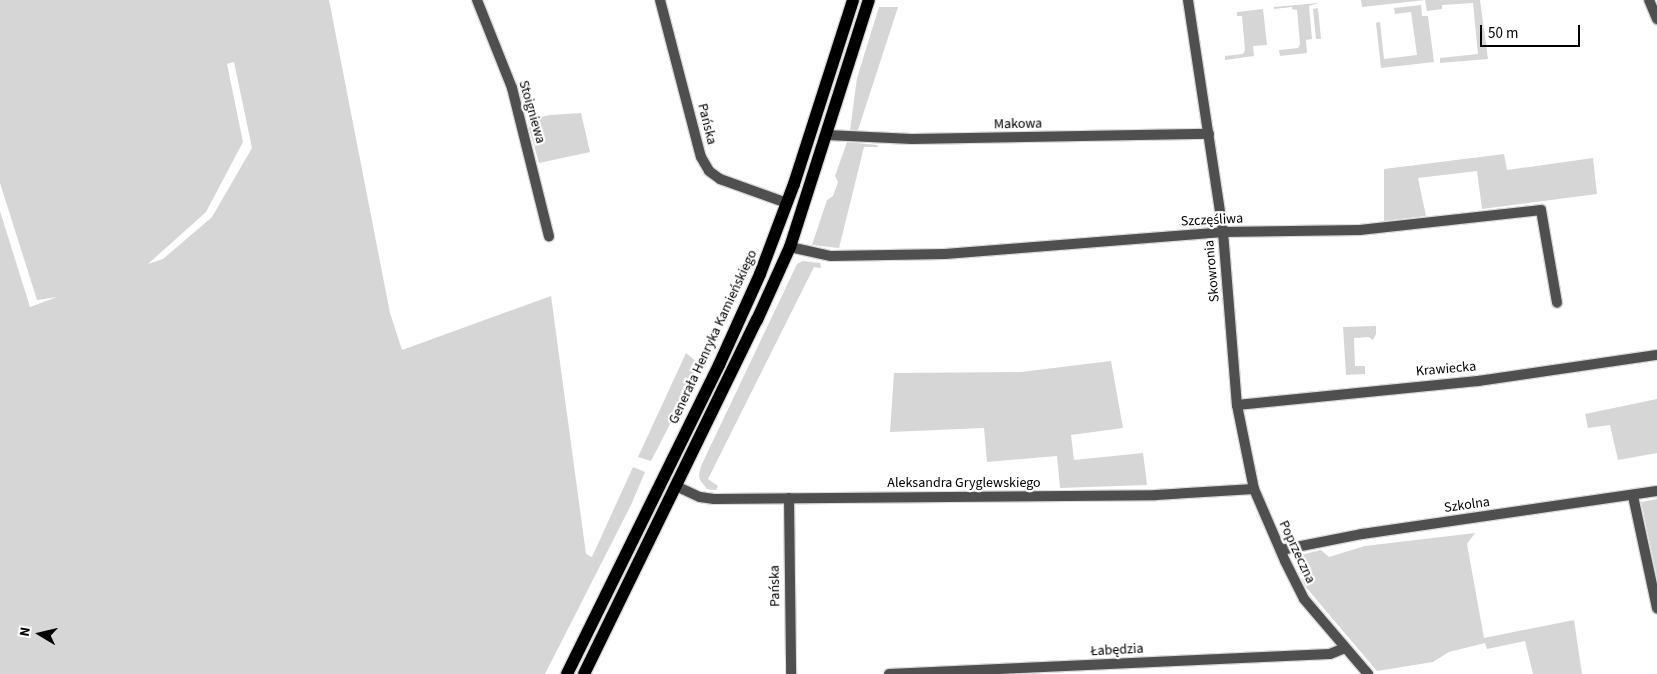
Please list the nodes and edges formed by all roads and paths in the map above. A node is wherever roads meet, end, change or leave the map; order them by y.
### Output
1 (477, 0) edge
2 (660, 0) edge
3 (853, 0) edge
4 (869, 0) edge
5 (1188, 0) edge
6 (1649, 0) edge
7 (1657, 19) edge
8 (1209, 134) junction
9 (827, 136) junction
10 (787, 203) junction
11 (1223, 232) junction
12 (549, 236) dead end
13 (790, 247) junction
14 (1557, 303) dead end
15 (1657, 355) edge
16 (1237, 405) junction
17 (1244, 452) joint
18 (676, 486) junction
19 (1254, 489) junction
20 (1657, 491) edge
21 (1633, 496) junction
22 (789, 498) junction
23 (1281, 550) junction
24 (1657, 608) edge
25 (1345, 648) junction
26 (567, 674) edge
27 (584, 674) edge
28 (791, 674) edge
29 (889, 674) edge
30 (1368, 674) edge

1 - 12 street, Stoigniewa
2 - 10 street, Pańska
3 - 10 main road, Generała Henryka Kamieńskiego
4 - 9 main road
5 - 8 street, Skowronia
6 - 7 street
8 - 9 street, Makowa
8 - 11 street, Skowronia
9 - 13 main road
10 - 26 main road, Generała Henryka Kamieńskiego
11 - 13 street, Szczęśliwa
11 - 14 street, Szczęśliwa
11 - 16 street, Skowronia
13 - 18 main road
15 - 16 street, Krawiecka
16 - 17 street, Skowronia
17 - 19 street, Poprzeczna
18 - 22 street, Aleksandra Gryglewskiego
18 - 27 main road
19 - 22 street, Aleksandra Gryglewskiego
19 - 23 street, Poprzeczna
20 - 21 street, Szkolna
21 - 23 street, Szkolna
21 - 24 street
22 - 28 street, Pańska
23 - 25 street, Poprzeczna
25 - 29 street, Łabędzia
25 - 30 street, Poprzeczna

